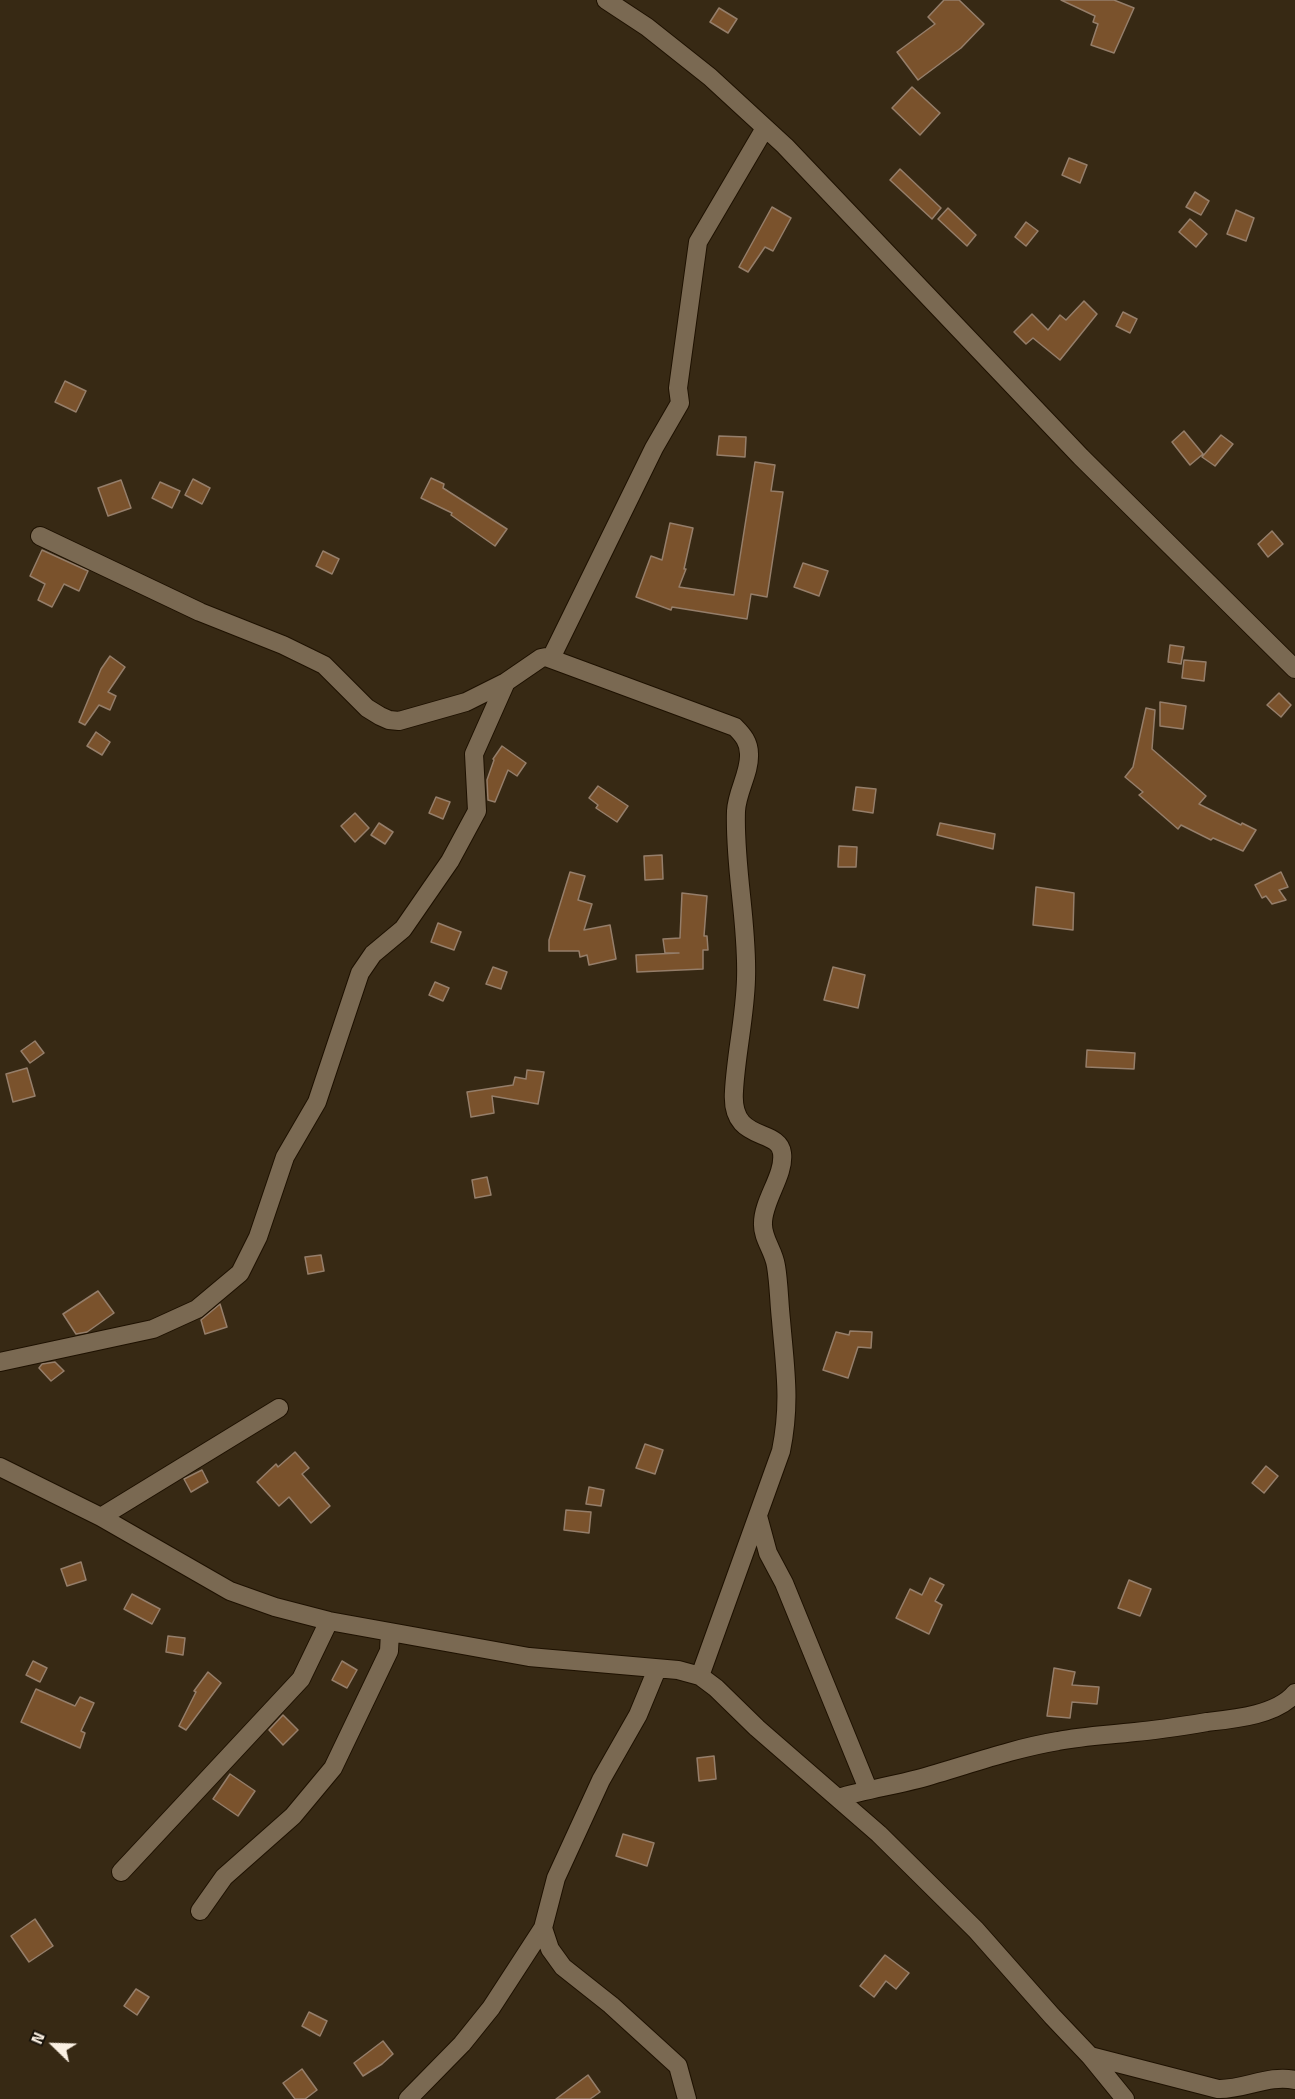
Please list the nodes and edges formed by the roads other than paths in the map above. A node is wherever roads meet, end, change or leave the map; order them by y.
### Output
1 (606, 0) edge
2 (765, 128) junction
3 (40, 536) dead end
4 (551, 658) junction
5 (1295, 669) edge
6 (506, 682) junction
7 (0, 1362) edge
8 (279, 1408) dead end
9 (0, 1467) edge
10 (758, 1516) junction
11 (101, 1517) junction
12 (329, 1621) junction
13 (390, 1632) junction
14 (657, 1669) junction
15 (700, 1676) junction
16 (1295, 1693) edge
17 (867, 1789) junction
18 (838, 1798) junction
19 (121, 1872) dead end
20 (200, 1911) dead end
21 (543, 1928) junction
22 (1090, 2056) junction
23 (1295, 2080) edge
24 (408, 2099) edge
25 (687, 2099) edge
26 (1125, 2099) edge

1 - 2 street
2 - 4 street
2 - 5 street
3 - 6 street
4 - 6 street
4 - 10 street
6 - 7 street
8 - 11 street
9 - 11 street
10 - 15 street
10 - 17 street
11 - 12 street
12 - 13 street
12 - 19 street
13 - 14 street
13 - 20 street
14 - 15 street
14 - 21 street
15 - 18 street
16 - 17 street
17 - 18 street
18 - 22 street
21 - 24 street
21 - 25 street
22 - 23 street
22 - 26 street

